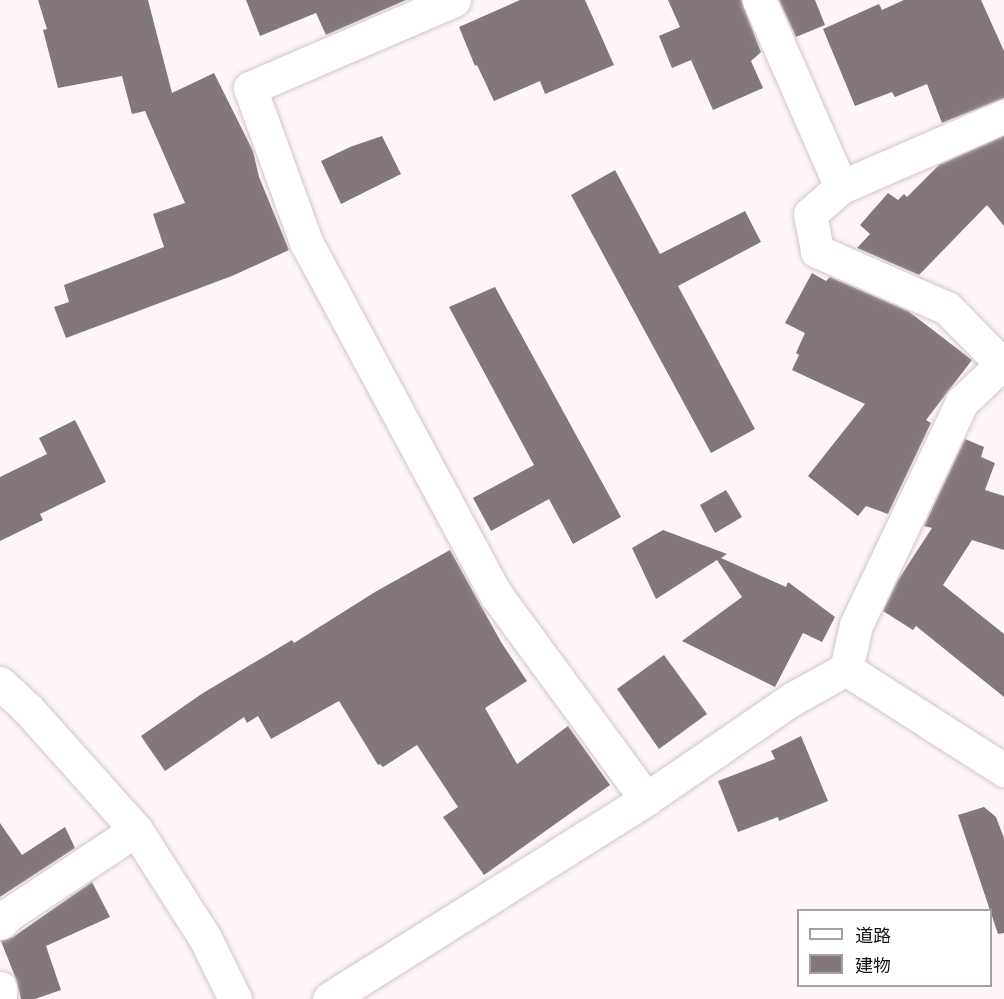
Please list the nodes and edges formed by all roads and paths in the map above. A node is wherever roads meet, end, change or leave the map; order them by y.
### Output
1 (454, 0) edge
2 (759, 0) edge
3 (1004, 116) edge
4 (841, 187) junction
5 (1003, 363) edge
6 (846, 669) junction
7 (0, 683) edge
8 (1004, 770) edge
9 (646, 799) junction
10 (136, 830) junction
11 (0, 922) edge
12 (0, 988) edge
13 (0, 998) edge
14 (236, 999) edge
15 (328, 999) edge

1 - 9 street
2 - 4 street
3 - 4 street
4 - 5 street
5 - 6 street
6 - 8 street
6 - 9 street
7 - 10 street
9 - 15 street
10 - 11 street
10 - 14 street
12 - 13 street

